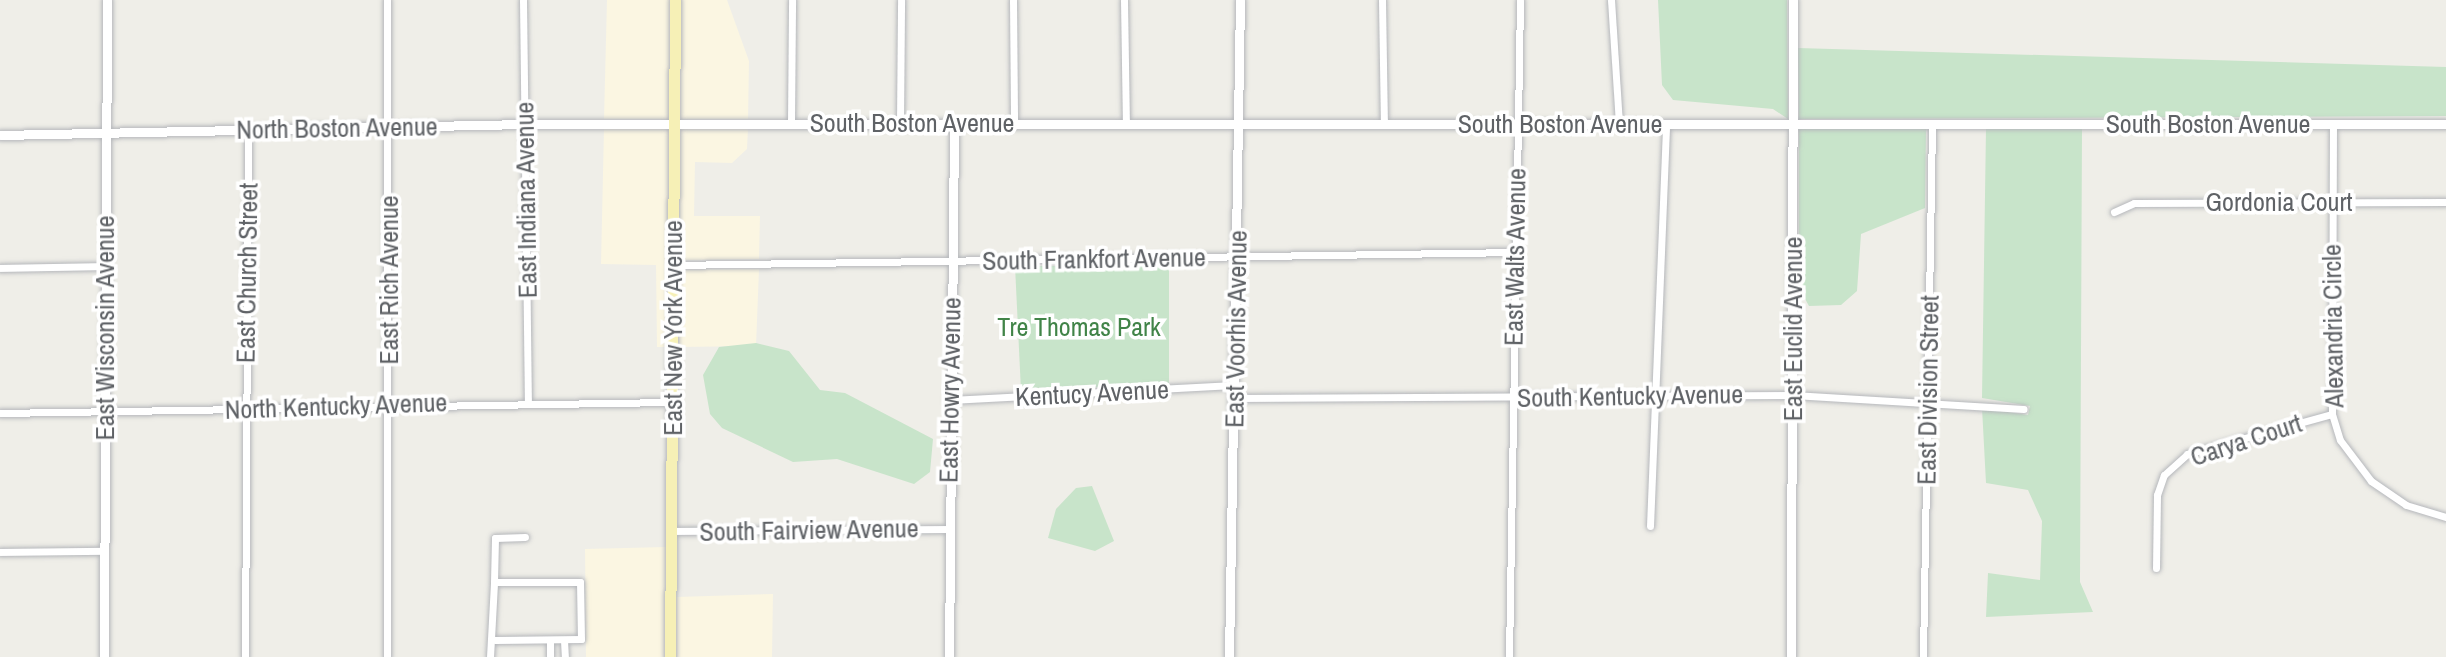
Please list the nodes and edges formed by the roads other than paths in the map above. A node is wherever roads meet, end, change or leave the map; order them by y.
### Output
1 (107, 0) edge
2 (387, 0) edge
3 (523, 0) edge
4 (675, 0) edge
5 (792, 0) edge
6 (901, 0) edge
7 (1013, 0) edge
8 (1124, 0) edge
9 (1240, 0) edge
10 (1382, 0) edge
11 (1520, 0) edge
12 (1611, 0) edge
13 (1793, 0) edge
14 (674, 123) junction
15 (791, 123) junction
16 (900, 123) junction
17 (954, 123) junction
18 (1014, 123) junction
19 (1126, 123) junction
20 (1241, 123) junction
21 (1384, 123) junction
22 (1793, 123) junction
23 (525, 124) junction
24 (1518, 124) junction
25 (1619, 124) junction
26 (1666, 124) junction
27 (1932, 124) junction
28 (2333, 124) junction
29 (2446, 124) edge
30 (390, 128) junction
31 (248, 130) junction
32 (0, 135) edge
33 (105, 135) junction
34 (2333, 201) junction
35 (2446, 202) edge
36 (2114, 212) dead end
37 (1515, 252) junction
38 (1237, 258) junction
39 (952, 261) junction
40 (673, 265) junction
41 (105, 266) junction
42 (0, 268) edge
43 (1235, 385) junction
44 (1657, 395) junction
45 (1793, 395) junction
46 (1513, 397) junction
47 (1234, 398) junction
48 (528, 400) junction
49 (949, 400) junction
50 (1929, 400) junction
51 (672, 402) junction
52 (388, 406) junction
53 (246, 409) junction
54 (2024, 409) dead end
55 (104, 412) junction
56 (0, 413) edge
57 (2332, 414) junction
58 (2446, 517) edge
59 (1650, 526) dead end
60 (947, 529) junction
61 (671, 531) junction
62 (525, 537) dead end
63 (104, 551) junction
64 (0, 552) edge
65 (2156, 568) dead end
66 (494, 582) junction
67 (495, 640) junction
68 (550, 640) junction
69 (564, 640) junction
70 (104, 657) edge
71 (245, 657) edge
72 (387, 657) edge
73 (490, 657) edge
74 (550, 657) edge
75 (565, 657) edge
76 (670, 657) edge
77 (949, 657) edge
78 (1229, 657) edge
79 (1509, 657) edge
80 (1791, 657) edge
81 (1923, 657) edge

1 - 33 street, East Wisconsin Avenue
2 - 30 street, East Rich Avenue
3 - 23 street, East Indiana Avenue
4 - 14 main road, East New York Avenue
5 - 15 street
6 - 16 street
7 - 18 street
8 - 19 street
9 - 20 street, East Voorhis Avenue
10 - 21 street
11 - 24 street, East Walts Avenue
12 - 25 street
13 - 22 street, East Euclid Avenue
14 - 15 street, South Boston Avenue
14 - 23 street, North Boston Avenue
14 - 40 main road, East New York Avenue
15 - 16 street, South Boston Avenue
16 - 17 street, South Boston Avenue
17 - 18 street, South Boston Avenue
17 - 39 street, East Howry Avenue
18 - 19 street, South Boston Avenue
19 - 20 street, South Boston Avenue
20 - 21 street, South Boston Avenue
20 - 38 street, East Voorhis Avenue
21 - 24 street, South Boston Avenue
22 - 26 street, South Boston Avenue
22 - 27 street, South Boston Avenue
22 - 45 street, East Euclid Avenue
23 - 30 street, North Boston Avenue
23 - 48 street, East Indiana Avenue
24 - 25 street, South Boston Avenue
24 - 37 street, East Walts Avenue
25 - 26 street, South Boston Avenue
26 - 44 street
27 - 28 street, South Boston Avenue
27 - 50 street, East Division Street
28 - 29 street, South Boston Avenue
28 - 34 street, Alexandria Circle
30 - 31 street, North Boston Avenue
30 - 52 street, East Rich Avenue
31 - 33 street, North Boston Avenue
31 - 53 street, East Church Street
32 - 33 street, North Boston Avenue
33 - 41 street, East Wisconsin Avenue
34 - 35 street, Gordonia Court
34 - 36 street, Gordonia Court
34 - 57 street, Alexandria Circle
37 - 38 street, South Frankfort Avenue
37 - 46 street, East Walts Avenue
38 - 39 street, South Frankfort Avenue
38 - 43 street, East Voorhis Avenue
39 - 40 street, South Frankfort Avenue
39 - 49 street, East Howry Avenue
40 - 51 main road, East New York Avenue
41 - 42 street
41 - 55 street, East Wisconsin Avenue
43 - 47 street, East Voorhis Avenue
43 - 49 street, Kentucy Avenue
44 - 45 street, South Kentucky Avenue
44 - 46 street, South Kentucky Avenue
44 - 59 street
45 - 50 street, South Kentucky Avenue
45 - 80 street, East Euclid Avenue
46 - 47 street, South Kentucky Avenue
46 - 79 street, East Walts Avenue
47 - 78 street, East Voorhis Avenue
48 - 51 street, North Kentucky Avenue
48 - 52 street, North Kentucky Avenue
49 - 60 street, East Howry Avenue
50 - 54 street, South Kentucky Avenue
50 - 81 street, East Division Street
51 - 61 main road, East New York Avenue
52 - 53 street, North Kentucky Avenue
52 - 72 street, East Rich Avenue
53 - 55 street, North Kentucky Avenue
53 - 71 street, East Church Street
55 - 56 street, North Kentucky Avenue
55 - 63 street, East Wisconsin Avenue
57 - 58 street, Alexandria Circle
57 - 65 street, Carya Court
60 - 61 street, South Fairview Avenue
60 - 77 street, East Howry Avenue
61 - 76 main road, East New York Avenue
62 - 66 street
63 - 64 street
63 - 70 street, East Wisconsin Avenue
66 - 67 street
66 - 69 street
67 - 68 street
67 - 73 street
68 - 69 street
68 - 74 street
69 - 75 street

